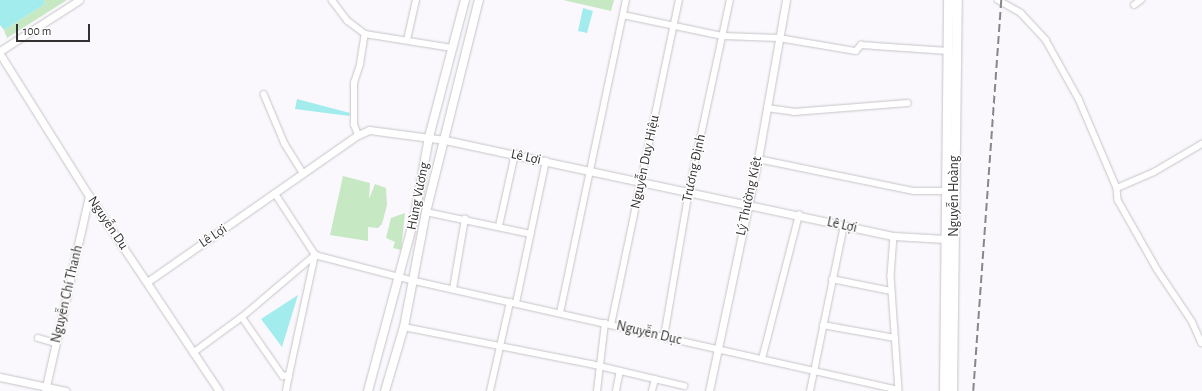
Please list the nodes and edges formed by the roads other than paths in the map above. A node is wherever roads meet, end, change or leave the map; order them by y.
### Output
1 (80, 0) edge
2 (332, 0) edge
3 (416, 0) edge
4 (465, 0) edge
5 (479, 0) edge
6 (626, 0) edge
7 (679, 0) edge
8 (730, 0) edge
9 (786, 0) edge
10 (948, 0) edge
11 (957, 0) edge
12 (998, 0) edge
13 (1141, 0) edge
14 (1134, 5) dead end
15 (623, 15) junction
16 (674, 26) junction
17 (365, 34) junction
18 (724, 36) junction
19 (779, 38) junction
20 (407, 40) junction
21 (452, 48) junction
22 (0, 51) edge
23 (948, 51) junction
24 (0, 54) edge
25 (264, 94) dead end
26 (908, 103) dead end
27 (951, 106) junction
28 (767, 108) junction
29 (358, 135) junction
30 (429, 137) junction
31 (445, 140) junction
32 (1202, 144) edge
33 (515, 154) junction
34 (758, 159) junction
35 (546, 161) junction
36 (592, 170) junction
37 (303, 173) junction
38 (641, 181) junction
39 (1117, 188) junction
40 (689, 191) junction
41 (946, 191) junction
42 (275, 194) junction
43 (89, 196) junction
44 (748, 203) junction
45 (426, 212) junction
46 (799, 215) junction
47 (465, 219) junction
48 (498, 226) junction
49 (844, 226) junction
50 (531, 234) junction
51 (894, 236) junction
52 (946, 239) junction
53 (315, 255) junction
54 (399, 275) junction
55 (832, 279) junction
56 (413, 280) junction
57 (147, 282) junction
58 (453, 289) junction
59 (891, 291) junction
60 (510, 302) junction
61 (516, 304) junction
62 (560, 313) junction
63 (242, 317) junction
64 (608, 324) junction
65 (823, 325) junction
66 (404, 327) junction
67 (664, 337) junction
68 (38, 338) dead end
69 (895, 338) junction
70 (56, 343) junction
71 (1202, 343) edge
72 (500, 346) junction
73 (718, 349) junction
74 (193, 353) junction
75 (762, 359) junction
76 (601, 367) junction
77 (814, 370) junction
78 (620, 371) junction
79 (289, 376) junction
80 (0, 377) edge
81 (655, 379) junction
82 (684, 386) dead end
83 (45, 389) edge
84 (898, 390) edge
85 (66, 391) edge
86 (219, 391) edge
87 (286, 391) edge
88 (368, 391) edge
89 (385, 391) edge
90 (490, 391) edge
91 (597, 391) edge
92 (616, 391) edge
93 (652, 391) edge
94 (709, 391) edge
95 (810, 391) edge
96 (944, 391) edge
97 (952, 391) edge

1 - 22 street
2 - 17 street
3 - 20 street
4 - 21 main road, Hùng Vương
5 - 31 main road, Hùng Vương
6 - 15 street
7 - 16 street, Nguyễn Duy Hiệu
8 - 18 street, Trương Định
9 - 19 street, Lý Thường Kiệt
10 - 23 highway, Nguyễn Hoàng
11 - 27 highway, Nguyễn Hoàng
12 - 39 street
13 - 14 street
15 - 16 street
15 - 36 street
16 - 18 street
16 - 38 street, Nguyễn Duy Hiệu
17 - 20 street
17 - 29 street
18 - 19 street
18 - 40 street, Trương Định
19 - 23 street
19 - 28 street, Lý Thường Kiệt
20 - 21 street
21 - 30 main road, Hùng Vương
23 - 27 highway, Nguyễn Hoàng
24 - 43 street, Nguyễn Du
25 - 37 street
26 - 28 street
27 - 41 highway, Nguyễn Hoàng
27 - 97 highway, Nguyễn Hoàng
28 - 34 street, Lý Thường Kiệt
29 - 30 street, Lê Lợi
29 - 37 street, Lê Lợi
30 - 31 street, Lê Lợi
30 - 54 main road, Hùng Vương
31 - 33 street, Lê Lợi
31 - 45 main road, Hùng Vương
32 - 39 street
33 - 35 street, Lê Lợi
33 - 48 street
34 - 41 street
34 - 44 street, Lý Thường Kiệt
35 - 36 street, Lê Lợi
35 - 50 street
36 - 38 street, Lê Lợi
36 - 62 street
37 - 42 street, Lê Lợi
38 - 40 street, Lê Lợi
38 - 64 street, Nguyễn Duy Hiệu
39 - 71 street
40 - 44 street, Lê Lợi
40 - 67 street, Trương Định
41 - 52 highway, Nguyễn Hoàng
42 - 53 street
42 - 57 street, Lê Lợi
43 - 57 street, Nguyễn Du
43 - 70 street, Nguyễn Chí Thanh
44 - 46 street, Lê Lợi
44 - 73 street, Lý Thường Kiệt
45 - 47 street
45 - 56 main road, Hùng Vương
46 - 49 street, Lê Lợi
46 - 75 street
47 - 48 street
47 - 58 street
48 - 50 street
49 - 51 street, Lê Lợi
49 - 55 street
50 - 61 street
51 - 52 street, Lê Lợi
51 - 59 street
52 - 96 highway, Nguyễn Hoàng
53 - 54 street, Nguyễn Dục
53 - 63 street
53 - 79 street
54 - 56 street, Nguyễn Dục
54 - 88 main road, Hùng Vương
55 - 59 street
55 - 65 street
56 - 58 street, Nguyễn Dục
56 - 66 main road, Hùng Vương
57 - 74 street, Nguyễn Du
58 - 60 street, Nguyễn Dục
59 - 69 street
60 - 61 street, Nguyễn Dục
60 - 72 street
61 - 62 street, Nguyễn Dục
62 - 64 street, Nguyễn Dục
63 - 74 street
63 - 79 street
64 - 67 street, Nguyễn Dục
64 - 76 street, Nguyễn Duy Hiệu
65 - 69 street
65 - 77 street
66 - 72 street
66 - 89 main road, Hùng Vương
67 - 73 street, Nguyễn Dục
68 - 70 street
69 - 84 street
70 - 83 street, Nguyễn Chí Thanh
72 - 76 street
72 - 90 street
73 - 75 street, Nguyễn Dục
73 - 94 street, Lý Thường Kiệt
74 - 86 street, Nguyễn Du
75 - 77 street, Nguyễn Dục
76 - 78 street
76 - 91 street, Nguyễn Duy Hiệu
77 - 84 street, Nguyễn Dục
77 - 95 street
78 - 81 street
78 - 92 street
79 - 87 street
80 - 83 street
81 - 82 street
81 - 93 street
83 - 85 street

